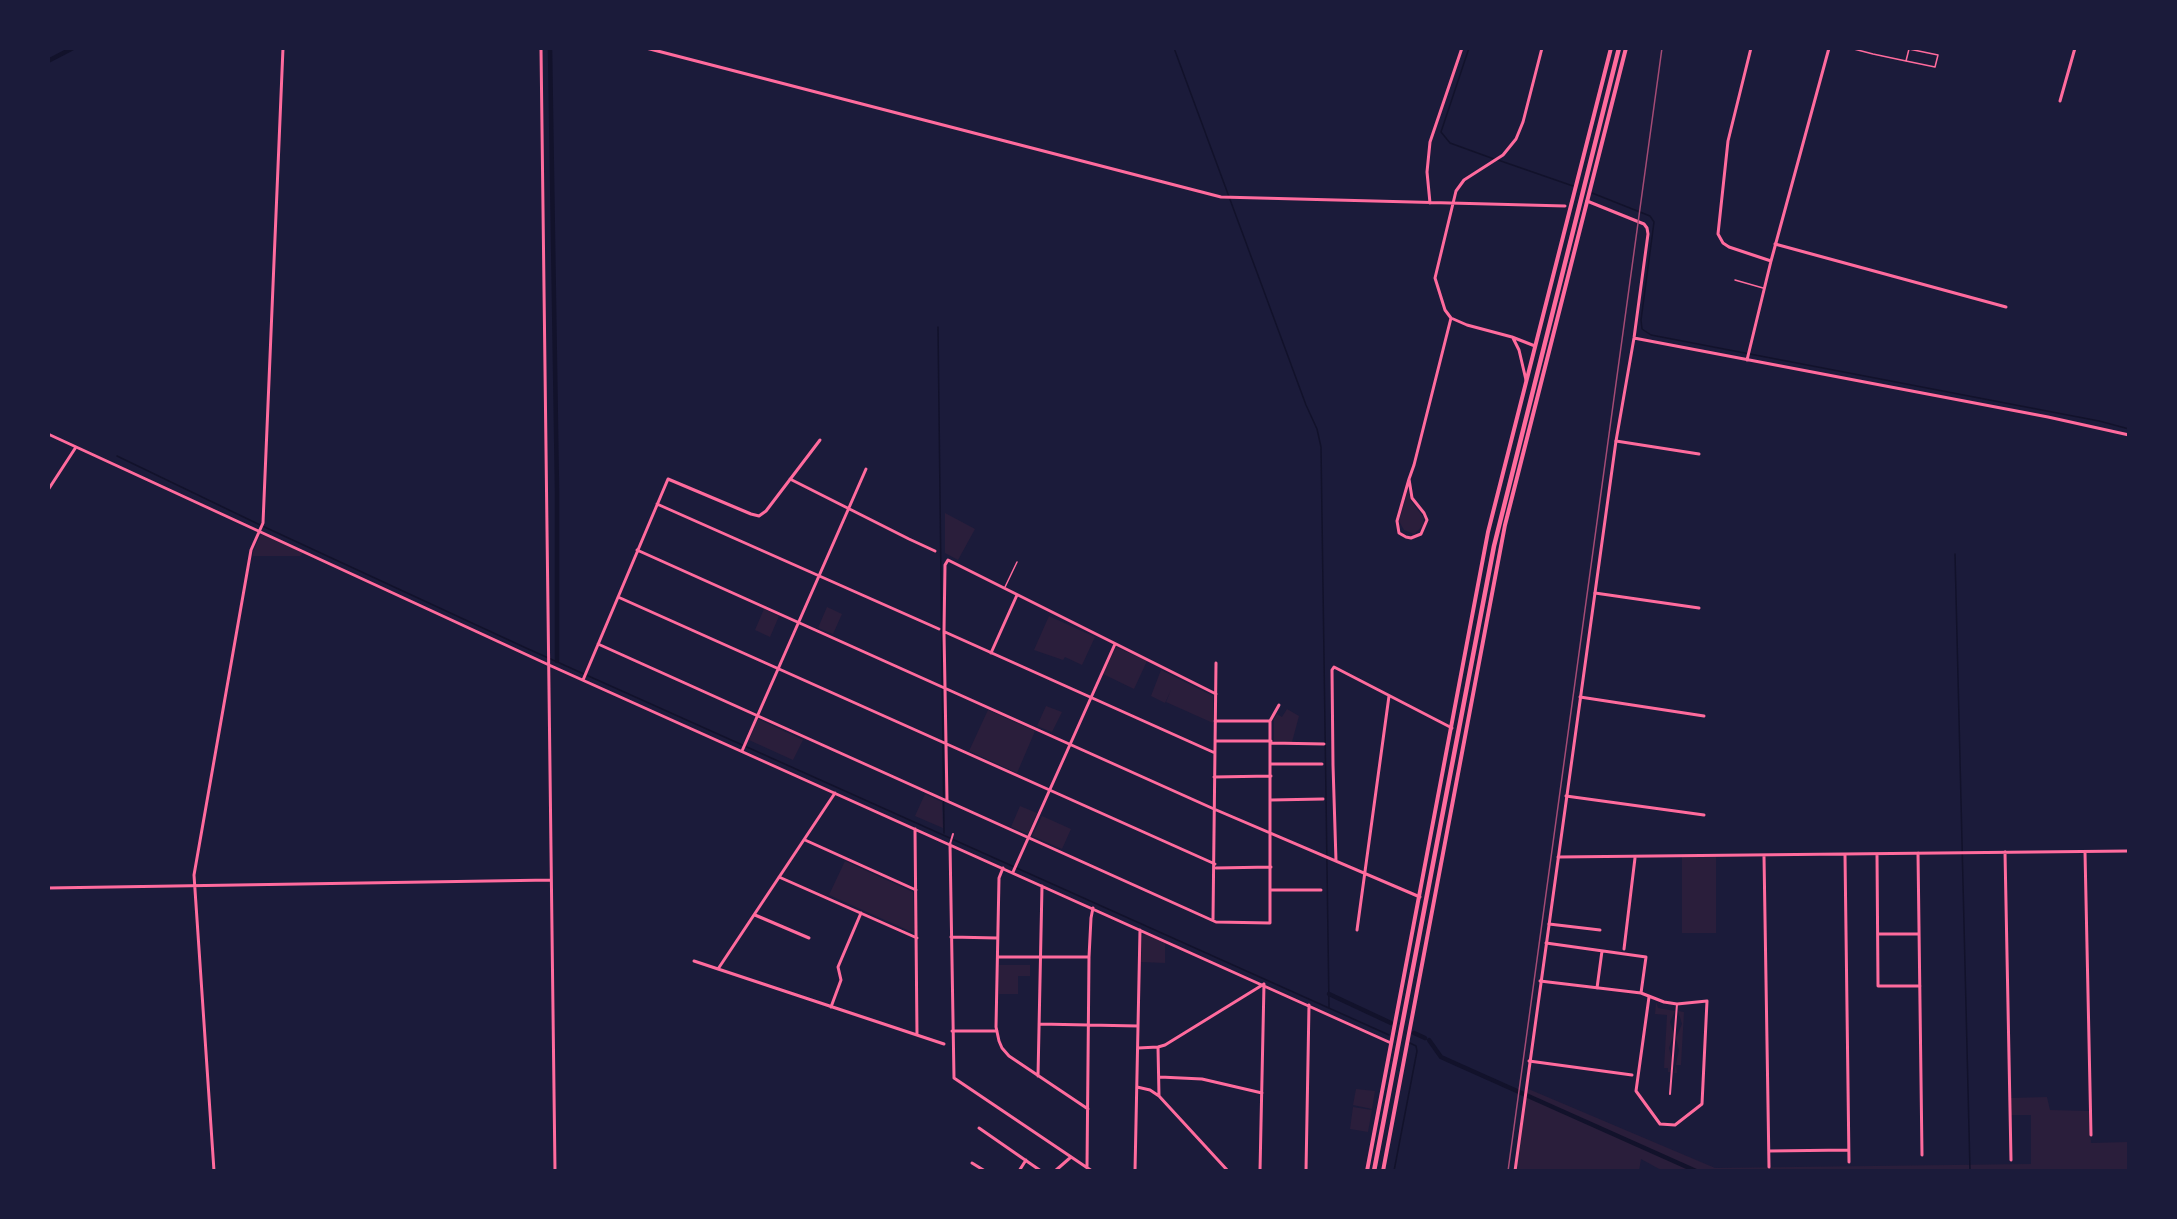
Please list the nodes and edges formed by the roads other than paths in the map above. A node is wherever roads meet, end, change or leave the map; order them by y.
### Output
1 (283, 48) edge
2 (541, 48) edge
3 (646, 48) edge
4 (1462, 48) edge
5 (1542, 48) edge
6 (1611, 48) edge
7 (1619, 48) edge
8 (1626, 48) edge
9 (1751, 48) edge
10 (1829, 48) edge
11 (1850, 48) edge
12 (2075, 48) edge
13 (1906, 61) junction
14 (2060, 101) dead end
15 (1587, 201) junction
16 (1430, 203) junction
17 (1452, 204) junction
18 (1565, 207) dead end
19 (1775, 244) junction
20 (1771, 261) junction
21 (1735, 280) dead end
22 (1764, 288) junction
23 (2006, 307) dead end
24 (1451, 318) junction
25 (1512, 337) junction
26 (1634, 338) junction
27 (1535, 346) junction
28 (1747, 359) junction
29 (1526, 380) junction
30 (48, 434) edge
31 (2129, 435) edge
32 (820, 440) dead end
33 (1616, 441) junction
34 (76, 447) junction
35 (1699, 454) dead end
36 (866, 470) dead end
37 (790, 479) junction
38 (1409, 479) junction
39 (48, 490) edge
40 (657, 504) junction
41 (849, 509) junction
42 (261, 530) junction
43 (637, 550) junction
44 (935, 550) dead end
45 (1017, 562) dead end
46 (820, 576) junction
47 (1004, 588) junction
48 (1595, 593) junction
49 (1017, 595) junction
50 (618, 597) junction
51 (1699, 608) dead end
52 (799, 622) junction
53 (939, 629) dead end
54 (944, 632) junction
55 (598, 644) junction
56 (1115, 644) junction
57 (991, 653) junction
58 (1216, 663) dead end
59 (549, 665) junction
60 (779, 669) junction
61 (583, 680) junction
62 (945, 687) junction
63 (1216, 694) junction
64 (1389, 696) junction
65 (1580, 697) junction
66 (1090, 698) junction
67 (1280, 705) dead end
68 (758, 715) junction
69 (1704, 716) dead end
70 (1215, 721) junction
71 (1270, 721) junction
72 (1452, 728) junction
73 (1216, 741) junction
74 (1271, 742) junction
75 (945, 743) junction
76 (1070, 743) junction
77 (1324, 744) dead end
78 (742, 752) junction
79 (1215, 753) junction
80 (1271, 764) junction
81 (1322, 764) dead end
82 (1271, 776) junction
83 (1214, 777) junction
84 (1050, 790) junction
85 (836, 793) junction
86 (1566, 796) junction
87 (1323, 799) dead end
88 (947, 800) junction
89 (1270, 800) junction
90 (1214, 809) junction
91 (1704, 815) dead end
92 (915, 829) junction
93 (1270, 833) junction
94 (953, 834) dead end
95 (1029, 836) junction
96 (805, 840) junction
97 (950, 844) junction
98 (2129, 851) edge
99 (2005, 852) junction
100 (2085, 852) junction
101 (1918, 853) junction
102 (1877, 854) junction
103 (1845, 855) junction
104 (1764, 856) junction
105 (1558, 857) junction
106 (1635, 858) junction
107 (1333, 860) junction
108 (1215, 866) junction
109 (1271, 867) junction
110 (1003, 868) junction
111 (1013, 872) junction
112 (1366, 874) junction
113 (778, 877) junction
114 (551, 880) junction
115 (1042, 885) junction
116 (194, 886) junction
117 (48, 888) edge
118 (916, 890) junction
119 (1270, 890) junction
120 (1322, 890) dead end
121 (1420, 897) junction
122 (1093, 908) junction
123 (861, 913) junction
124 (755, 915) junction
125 (1213, 919) junction
126 (1549, 924) junction
127 (1140, 929) junction
128 (1357, 930) dead end
129 (1600, 930) dead end
130 (1878, 934) junction
131 (1919, 934) junction
132 (951, 937) junction
133 (809, 938) dead end
134 (917, 938) junction
135 (998, 938) junction
136 (1546, 943) junction
137 (1624, 949) dead end
138 (1602, 951) junction
139 (1041, 956) junction
140 (997, 957) junction
141 (1089, 957) junction
142 (694, 961) dead end
143 (718, 969) junction
144 (1540, 981) junction
145 (1264, 984) junction
146 (1920, 986) junction
147 (1597, 988) junction
148 (1641, 993) junction
149 (1649, 997) junction
150 (1677, 1004) junction
151 (1309, 1005) junction
152 (831, 1006) junction
153 (1040, 1024) junction
154 (1089, 1025) junction
155 (1138, 1026) junction
156 (952, 1031) junction
157 (997, 1031) junction
158 (918, 1035) junction
159 (1391, 1043) junction
160 (944, 1044) dead end
161 (1158, 1047) junction
162 (1138, 1048) junction
163 (1529, 1061) junction
164 (1632, 1075) dead end
165 (1038, 1076) junction
166 (1160, 1077) junction
167 (1137, 1087) junction
168 (1262, 1093) junction
169 (1670, 1095) dead end
170 (1160, 1096) junction
171 (1088, 1109) junction
172 (979, 1128) dead end
173 (2091, 1135) dead end
174 (1849, 1150) junction
175 (1769, 1151) junction
176 (1922, 1155) dead end
177 (1071, 1157) junction
178 (1026, 1160) junction
179 (2011, 1160) dead end
180 (1849, 1162) dead end
181 (972, 1163) dead end
182 (1769, 1167) dead end
183 (1087, 1168) junction
184 (214, 1171) edge
185 (555, 1171) edge
186 (985, 1171) edge
187 (1019, 1171) edge
188 (1041, 1171) edge
189 (1055, 1171) edge
190 (1092, 1171) edge
191 (1135, 1171) edge
192 (1228, 1171) edge
193 (1260, 1171) edge
194 (1306, 1171) edge
195 (1367, 1171) edge
196 (1374, 1171) edge
197 (1383, 1171) edge
198 (1515, 1171) edge

1 - 42 street
2 - 59 street
3 - 16 street
4 - 16 street
5 - 17 street
6 - 27 main road
7 - 196 main road
8 - 15 main road
9 - 20 street
10 - 19 street
11 - 13 lane
12 - 14 street
13 - 13 lane
15 - 26 street
15 - 197 main road
16 - 17 street
17 - 18 street
17 - 24 street
19 - 20 street
19 - 23 street
20 - 22 street
21 - 22 lane
22 - 28 street
24 - 25 street
24 - 38 street
25 - 27 street
25 - 29 street
26 - 28 street
26 - 33 street
27 - 29 main road
28 - 31 street
29 - 72 main road
30 - 34 street
32 - 37 street
33 - 35 street
33 - 48 street
34 - 39 street
34 - 42 street
36 - 41 street
37 - 40 street
37 - 41 street
38 - 38 street
40 - 43 street
40 - 46 street
41 - 44 street
41 - 46 street
42 - 59 street
42 - 116 street
43 - 50 street
43 - 52 street
45 - 47 lane
46 - 52 street
46 - 53 street
47 - 49 street
47 - 54 street
48 - 51 street
48 - 65 street
49 - 56 street
49 - 57 street
50 - 55 street
50 - 60 street
52 - 60 street
52 - 62 street
54 - 57 street
54 - 62 street
55 - 61 street
55 - 68 street
56 - 63 street
56 - 66 street
57 - 66 street
58 - 63 street
59 - 61 street
59 - 114 street
60 - 68 street
60 - 75 street
61 - 78 street
62 - 75 street
62 - 76 street
63 - 70 street
64 - 72 street
64 - 107 street
64 - 112 street
65 - 69 street
65 - 86 street
66 - 76 street
66 - 79 street
67 - 71 street
68 - 78 street
68 - 88 street
70 - 71 street
70 - 73 street
71 - 74 street
72 - 121 main road
73 - 74 street
73 - 79 street
74 - 77 street
74 - 80 street
75 - 84 street
75 - 88 street
76 - 84 street
76 - 90 street
78 - 85 street
79 - 83 street
80 - 81 street
80 - 82 street
82 - 83 street
82 - 89 street
83 - 90 street
84 - 95 street
84 - 108 street
85 - 92 street
85 - 96 street
86 - 91 street
86 - 105 street
87 - 89 street
88 - 95 street
89 - 93 street
90 - 93 street
90 - 108 street
92 - 97 street
92 - 118 street
93 - 107 street
93 - 109 street
94 - 97 street
95 - 111 street
95 - 125 street
96 - 113 street
96 - 118 street
97 - 110 street
97 - 132 street
98 - 100 street
99 - 100 street
99 - 101 street
99 - 179 street
100 - 173 street
101 - 102 street
101 - 131 street
102 - 103 street
102 - 130 street
103 - 104 street
103 - 174 street
104 - 106 street
104 - 175 street
105 - 106 street
105 - 126 street
106 - 137 street
107 - 112 street
108 - 109 street
108 - 125 street
109 - 119 street
110 - 111 street
110 - 135 street
111 - 115 street
112 - 121 street
112 - 128 street
113 - 123 street
113 - 124 street
114 - 116 street
114 - 185 street
115 - 122 street
115 - 139 street
116 - 117 street
116 - 184 street
118 - 134 street
119 - 120 street
119 - 125 street
121 - 159 main road
122 - 127 street
122 - 141 street
123 - 134 street
123 - 152 street
124 - 133 street
124 - 143 street
126 - 129 street
126 - 136 street
127 - 145 street
127 - 155 street
130 - 131 street
130 - 146 street
131 - 146 street
132 - 135 street
132 - 156 street
134 - 158 street
135 - 140 street
136 - 138 street
136 - 144 street
138 - 147 street
138 - 148 street
139 - 140 street
139 - 141 street
139 - 153 street
140 - 157 street
141 - 154 street
142 - 143 street
143 - 152 street
144 - 147 street
144 - 163 street
145 - 151 street
145 - 161 street
145 - 168 street
146 - 176 street
147 - 148 street
148 - 149 street
149 - 150 street
149 - 150 street
150 - 169 street
151 - 159 street
151 - 194 street
152 - 158 street
153 - 154 street
153 - 165 street
154 - 155 street
154 - 171 street
155 - 162 street
156 - 157 street
156 - 177 street
157 - 165 street
158 - 160 street
159 - 195 main road
161 - 162 street
161 - 166 street
162 - 167 street
163 - 164 street
163 - 198 street
165 - 171 street
166 - 168 street
166 - 170 street
167 - 170 street
167 - 191 street
168 - 193 street
170 - 192 street
171 - 183 street
172 - 178 street
174 - 175 street
174 - 180 street
175 - 182 street
177 - 183 street
177 - 189 street
178 - 187 street
178 - 188 street
181 - 186 street
183 - 190 street

